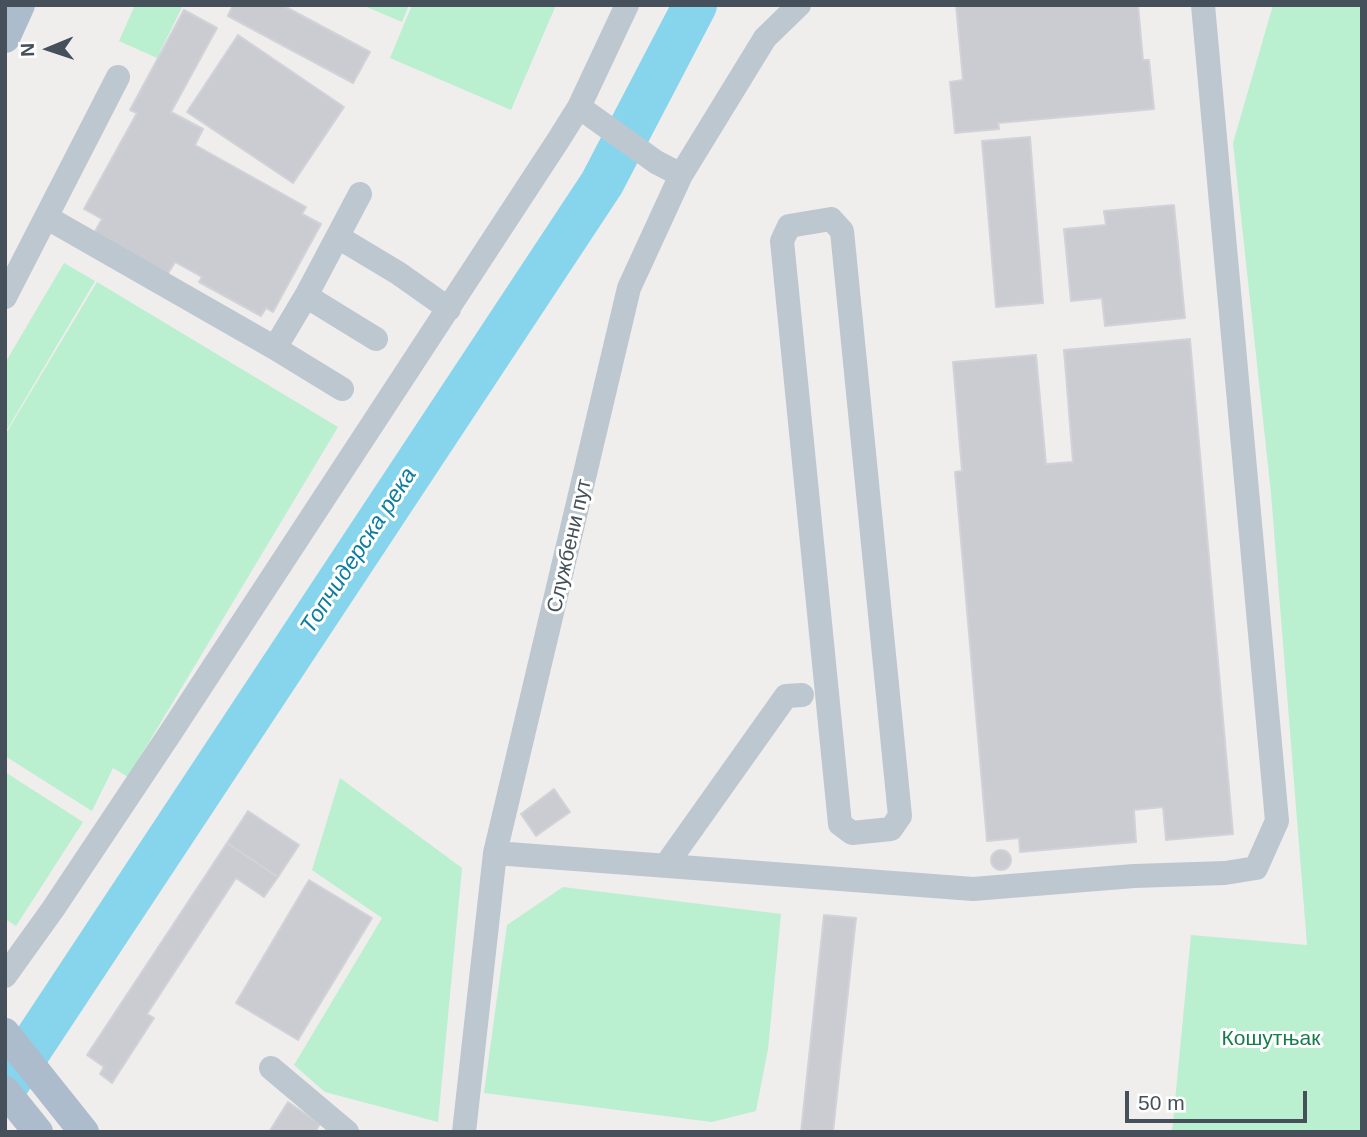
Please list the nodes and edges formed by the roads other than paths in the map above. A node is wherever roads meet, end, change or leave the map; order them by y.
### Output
1 (20, 5) edge
2 (626, 5) edge
3 (799, 5) edge
4 (1203, 5) edge
5 (5, 38) edge
6 (118, 77) dead end
7 (587, 113) junction
8 (681, 175) junction
9 (360, 194) dead end
10 (46, 217) junction
11 (338, 237) junction
12 (306, 296) junction
13 (5, 298) edge
14 (449, 309) junction
15 (376, 339) dead end
16 (275, 348) junction
17 (342, 390) dead end
18 (886, 685) joint
19 (802, 695) dead end
20 (495, 853) junction
21 (666, 865) junction
22 (5, 976) edge
23 (5, 1033) edge
24 (271, 1068) dead end
25 (5, 1091) edge
26 (38, 1132) edge
27 (84, 1132) edge
28 (347, 1132) edge
29 (464, 1132) edge

1 - 5 main road
2 - 7 lane
3 - 8 lane, Службени пут
4 - 21 lane
6 - 10 lane
7 - 8 lane
7 - 14 lane
8 - 20 lane, Службени пут
9 - 11 lane
10 - 13 lane
10 - 16 lane
11 - 12 lane
11 - 14 lane
12 - 15 lane
12 - 16 lane
14 - 22 lane
16 - 17 lane
18 - 18 lane
19 - 21 lane
20 - 21 lane
20 - 29 lane, Службени пут
23 - 27 main road
24 - 28 lane
25 - 26 main road

